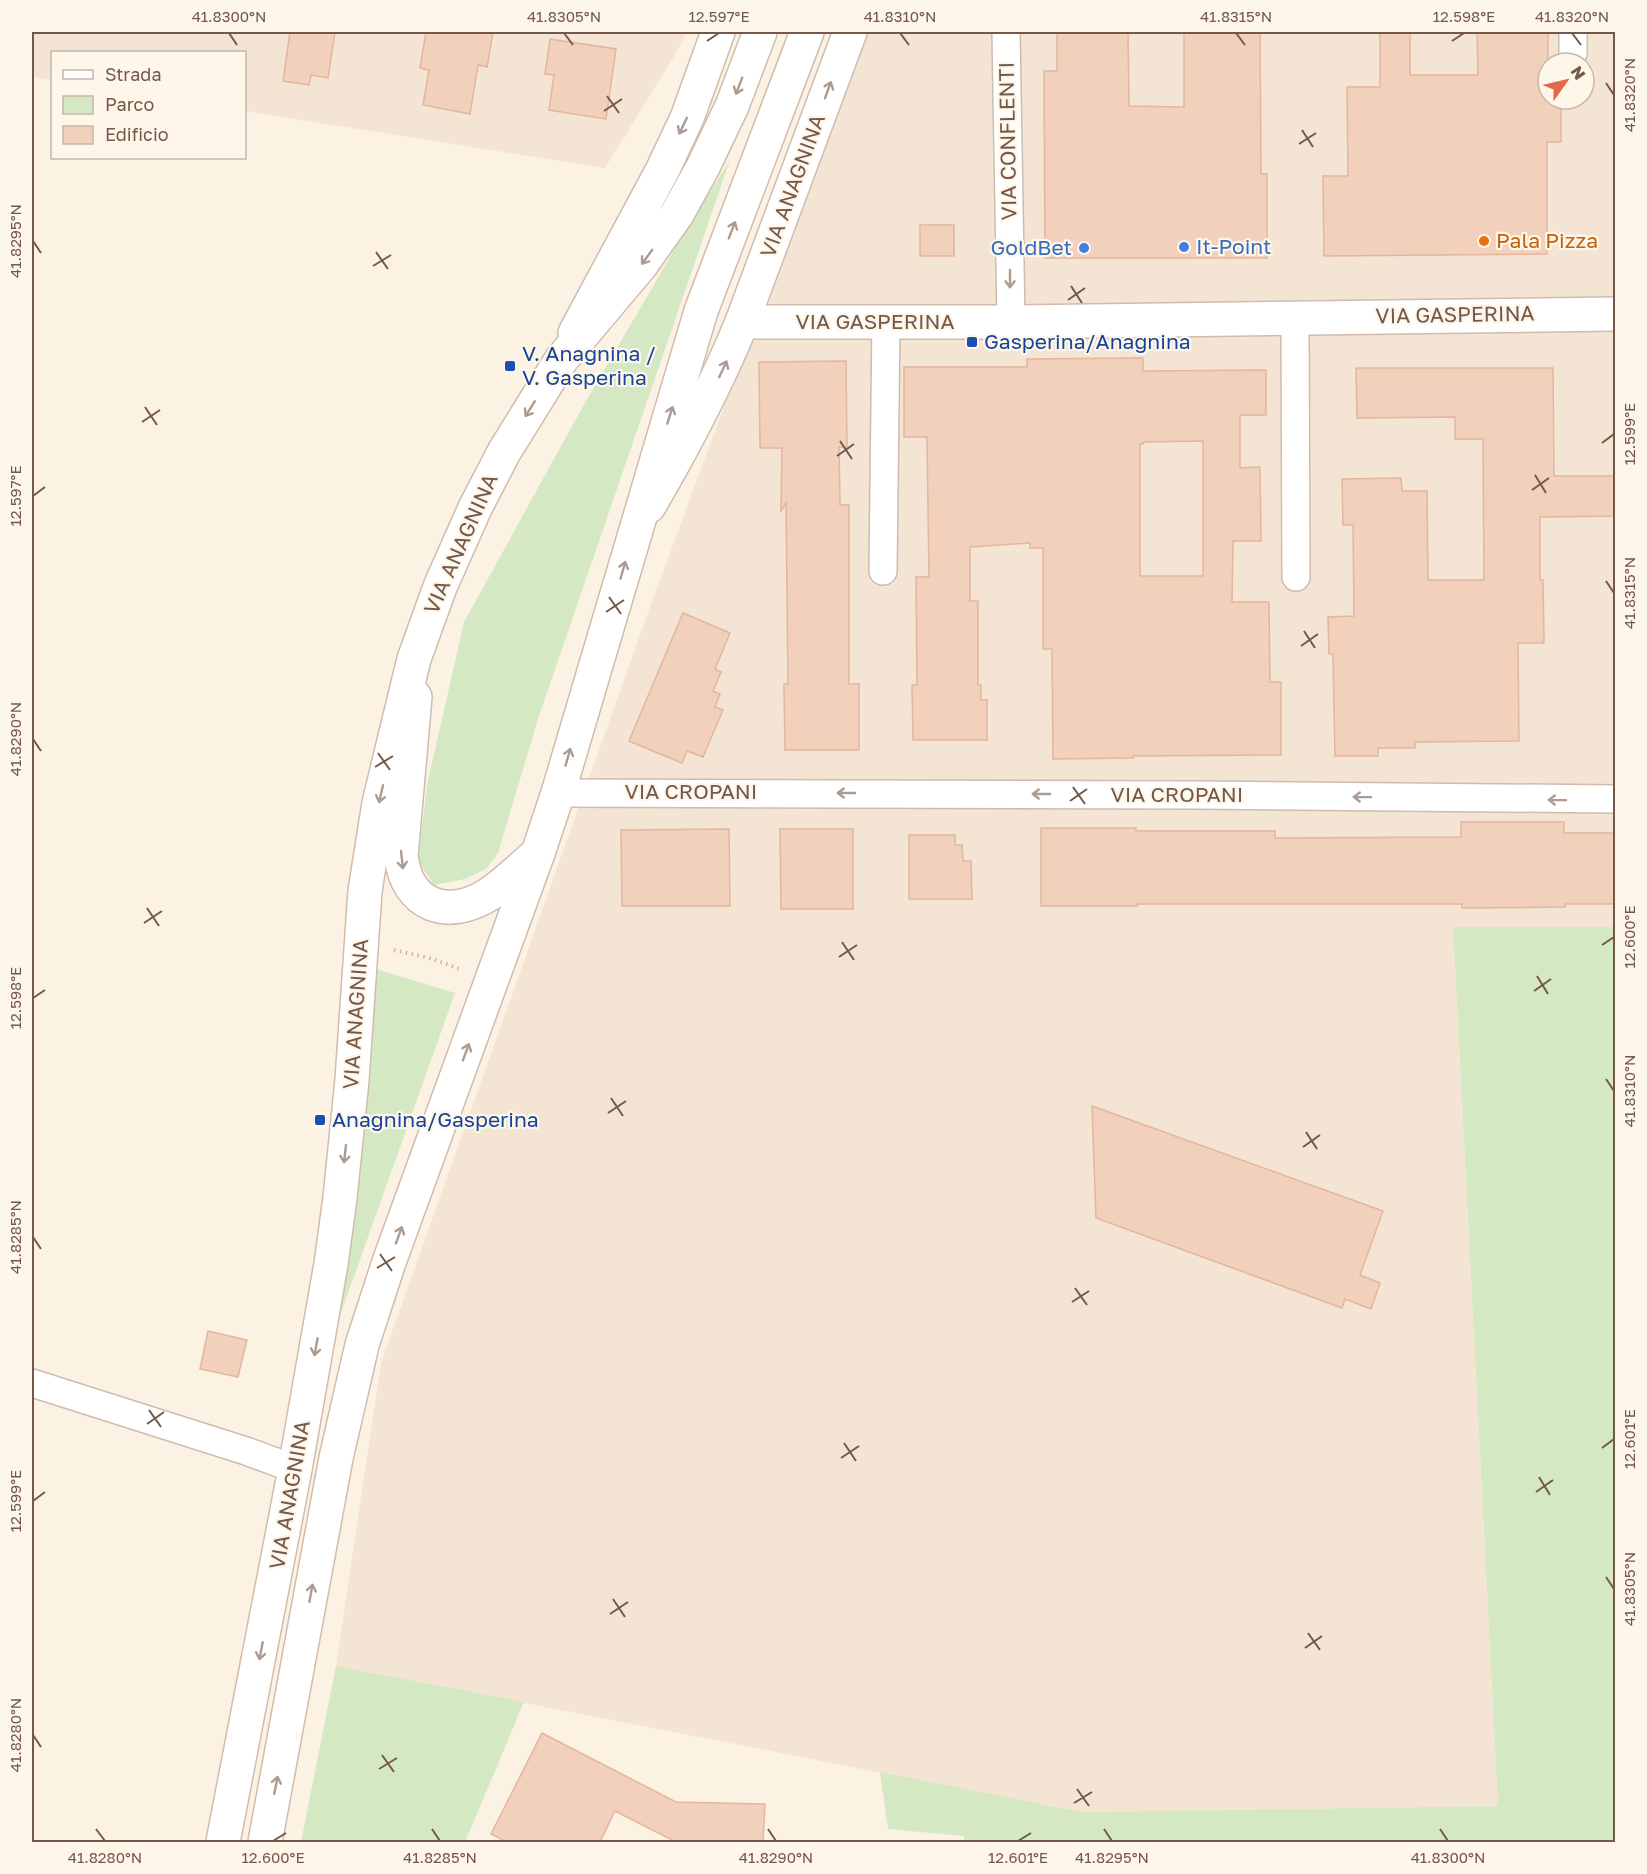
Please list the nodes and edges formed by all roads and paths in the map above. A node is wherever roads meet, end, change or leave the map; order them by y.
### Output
1 (718, 32) edge
2 (760, 32) edge
3 (807, 32) edge
4 (850, 32) edge
5 (1006, 32) edge
6 (1616, 314) edge
7 (1295, 318) junction
8 (742, 322) junction
9 (886, 322) junction
10 (1011, 322) junction
11 (561, 360) junction
12 (635, 531) junction
13 (883, 572) dead end
14 (1296, 577) dead end
15 (421, 635) junction
16 (558, 793) junction
17 (1616, 800) edge
18 (538, 853) junction
19 (391, 949) dead end
20 (466, 971) dead end
21 (32, 1383) edge
22 (295, 1470) junction
23 (223, 1842) edge
24 (265, 1842) edge

1 -> 11 main road, VIA ANAGNINA
2 -> 11 main road, VIA ANAGNINA
12 -> 3 main road, VIA ANAGNINA
8 -> 4 main road, VIA ANAGNINA
5 -> 10 street, VIA CONFLENTI
6 - 7 main road, VIA GASPERINA
7 - 10 main road, VIA GASPERINA
7 - 14 street
8 - 9 main road, VIA GASPERINA
12 -> 8 main road, VIA ANAGNINA
9 - 10 main road, VIA GASPERINA
9 - 13 street
11 -> 15 main road, VIA ANAGNINA
16 -> 12 main road, VIA ANAGNINA
15 -> 18 main road
15 -> 22 main road, VIA ANAGNINA
17 -> 16 street, VIA CROPANI
16 - 18 main road, VIA ANAGNINA
24 -> 18 main road, VIA ANAGNINA
19 - 20 path
21 - 22 street
22 -> 23 main road, VIA ANAGNINA

